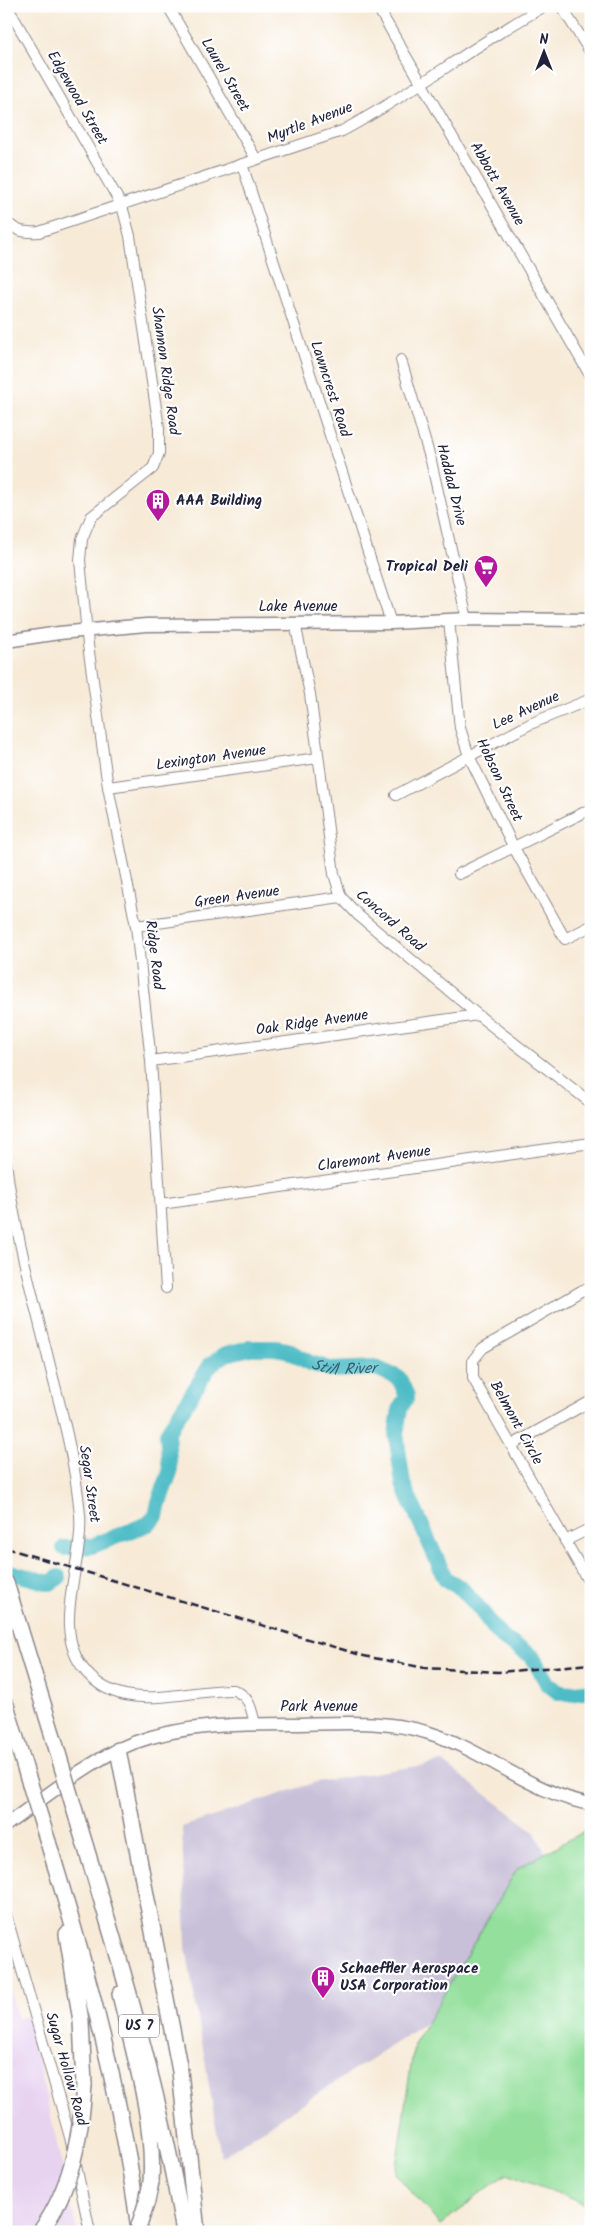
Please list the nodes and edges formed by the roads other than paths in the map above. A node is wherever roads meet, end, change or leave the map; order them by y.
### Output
1 (7, 6) edge
2 (168, 6) edge
3 (376, 6) edge
4 (545, 6) edge
5 (561, 6) edge
6 (591, 53) edge
7 (421, 82) junction
8 (256, 159) junction
9 (242, 164) junction
10 (122, 206) junction
11 (6, 221) edge
12 (401, 360) dead end
13 (591, 377) edge
14 (467, 619) junction
15 (449, 620) junction
16 (591, 620) edge
17 (294, 623) junction
18 (391, 623) junction
19 (86, 630) junction
20 (6, 641) edge
21 (591, 699) edge
22 (469, 756) junction
23 (318, 758) junction
24 (108, 787) junction
25 (396, 795) dead end
26 (591, 809) edge
27 (513, 846) junction
28 (459, 874) dead end
29 (341, 897) junction
30 (136, 926) junction
31 (591, 926) edge
32 (478, 1015) junction
33 (151, 1061) junction
34 (591, 1104) edge
35 (591, 1143) edge
36 (6, 1163) edge
37 (161, 1204) junction
38 (166, 1288) dead end
39 (591, 1288) edge
40 (591, 1401) edge
41 (512, 1445) junction
42 (591, 1528) edge
43 (565, 1541) junction
44 (6, 1583) edge
45 (591, 1586) edge
46 (6, 1705) edge
47 (254, 1724) junction
48 (118, 1750) junction
49 (591, 1804) edge
50 (6, 1825) edge
51 (79, 1825) junction
52 (48, 1842) junction
53 (6, 1915) edge
54 (40, 2232) edge
55 (90, 2232) edge
56 (139, 2232) edge
57 (184, 2232) edge
58 (196, 2232) edge

1 - 10 street, Edgewood Street
2 - 8 street, Laurel Street
3 - 7 street, Abbott Avenue
4 - 7 street, Myrtle Avenue
5 - 6 street
7 - 8 street, Myrtle Avenue
7 - 13 street, Abbott Avenue
8 - 9 street, Myrtle Avenue
9 - 10 street, Myrtle Avenue
9 - 18 street, Lawncrest Road
10 - 11 street, Myrtle Avenue
10 - 19 street, Shannon Ridge Road
12 - 14 street, Haddad Drive
14 - 15 main road, Lake Avenue
14 - 16 main road, Lake Avenue
15 - 18 main road, Lake Avenue
15 - 22 street, Hobson Street
17 - 18 main road, Lake Avenue
17 - 19 main road, Lake Avenue
17 - 23 street, Concord Road
19 - 20 main road, Lake Avenue
19 - 24 street, Ridge Road
21 - 22 street, Lee Avenue
22 - 25 street, Lee Avenue
22 - 27 street, Hobson Street
23 - 24 street, Lexington Avenue
23 - 29 street, Concord Road
24 - 30 street, Ridge Road
26 - 27 street
27 - 28 street
27 - 31 street, Hobson Street
29 - 30 street, Green Avenue
29 - 32 street, Concord Road
30 - 33 street, Ridge Road
32 - 33 street, Oak Ridge Avenue
32 - 34 street, Concord Road
33 - 37 street, Ridge Road
35 - 37 street, Claremont Avenue
36 - 47 street, Segar Street
37 - 38 street, Ridge Road
39 - 41 street, Belmont Circle
40 - 41 street
41 - 43 street, Belmont Circle
42 - 43 street
43 - 45 street, Belmont Circle
44 - 51 highway, US 7, bridge
46 - 52 highway, US 7, bridge
47 - 48 main road, Park Avenue
47 - 49 main road, Park Avenue
48 - 50 main road, Park Avenue
48 - 58 highway
51 - 56 highway, bridge
51 - 57 highway, US 7
52 - 54 highway, bridge
52 - 56 highway, US 7
53 - 55 street, Sugar Hollow Road

